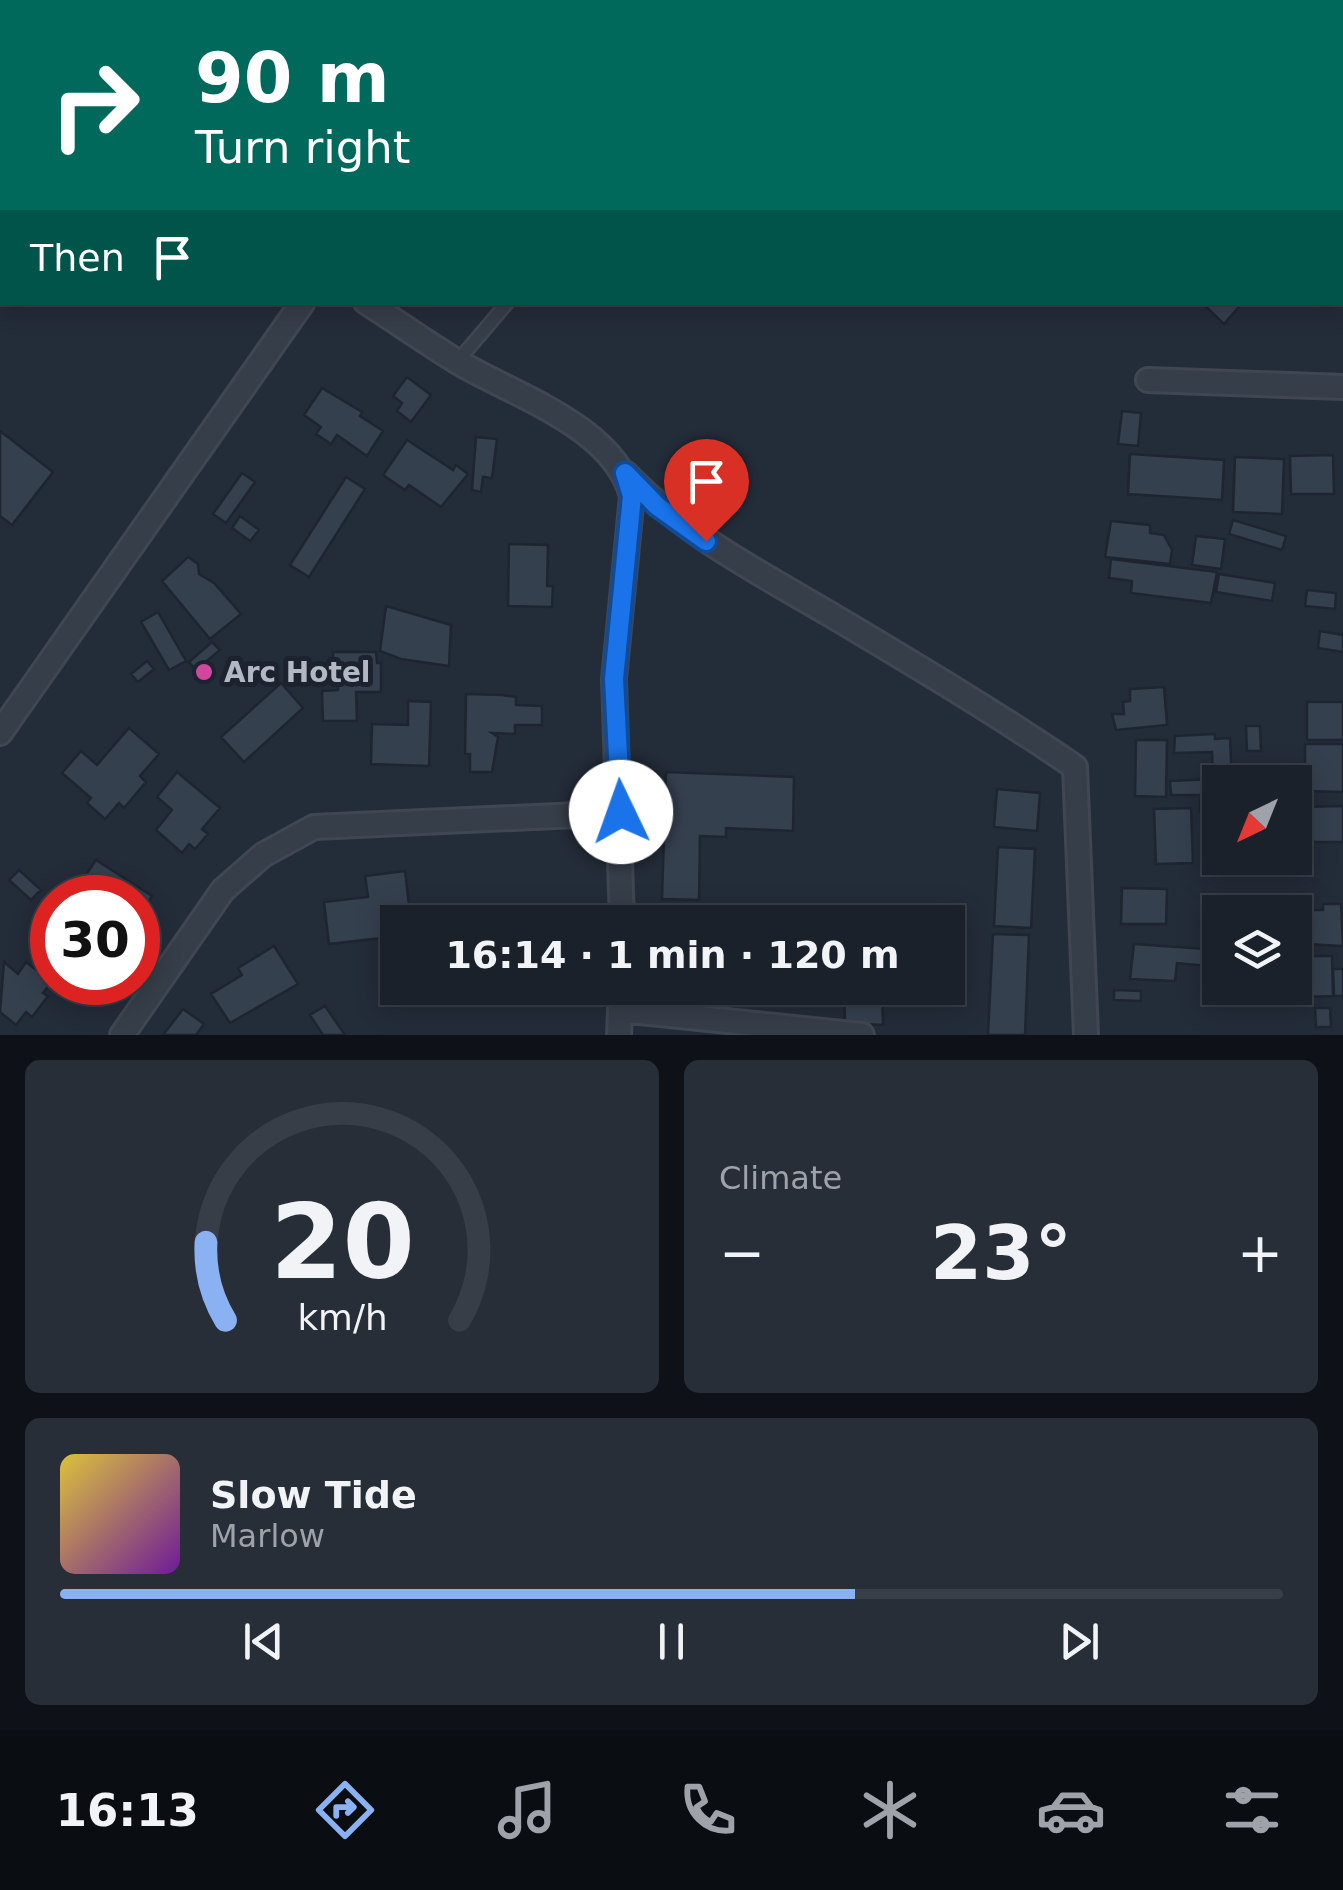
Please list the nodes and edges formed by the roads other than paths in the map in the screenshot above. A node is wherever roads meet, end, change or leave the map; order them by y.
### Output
1 (301, 305) edge
2 (371, 305) edge
3 (506, 305) edge
4 (458, 362) junction
5 (1148, 380) dead end
6 (1343, 387) edge
7 (625, 473) junction
8 (8, 703) edge
9 (0, 733) edge
10 (621, 812) junction
11 (622, 905) edge
12 (621, 1005) edge
13 (661, 1005) edge
14 (122, 1035) edge
15 (619, 1035) edge
16 (862, 1035) edge
17 (1086, 1035) edge

1 - 8 street
2 - 4 street
3 - 4 lane
4 - 7 street
5 - 6 street
7 - 10 street
7 - 17 street
8 - 9 street
10 - 11 street
10 - 14 street
12 - 15 street
13 - 16 street

